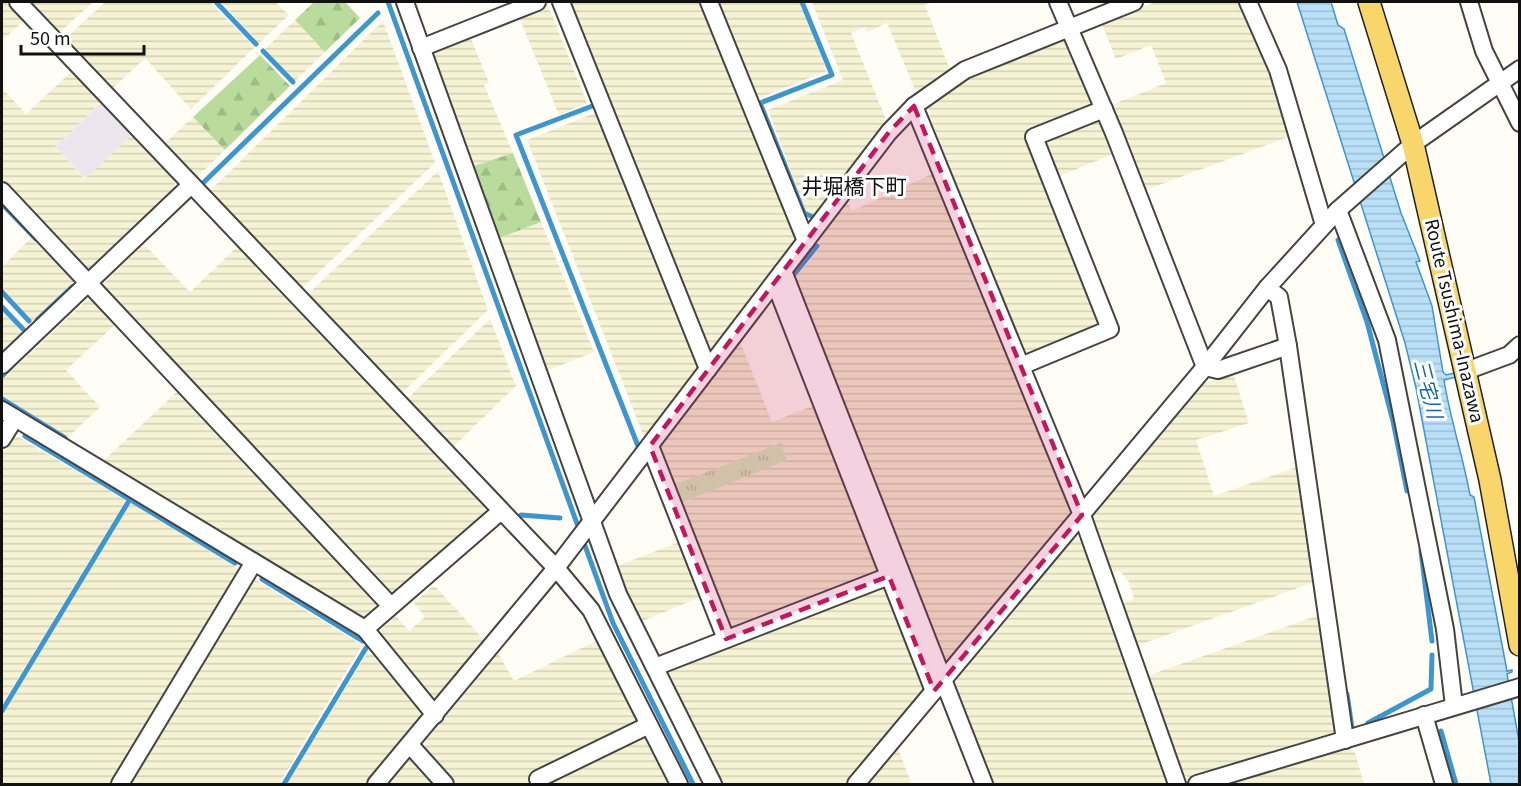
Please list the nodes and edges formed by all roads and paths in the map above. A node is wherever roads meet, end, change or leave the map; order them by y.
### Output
1 (18, 2) edge
2 (405, 2) edge
3 (537, 2) edge
4 (561, 2) edge
5 (709, 2) edge
6 (1058, 2) edge
7 (1134, 2) edge
8 (1248, 2) edge
9 (1369, 2) edge
10 (1469, 2) edge
11 (1068, 26) junction
12 (421, 48) junction
13 (1520, 69) edge
14 (1499, 84) junction
15 (914, 106) junction
16 (1104, 109) junction
17 (1520, 123) edge
18 (1413, 144) junction
19 (191, 185) junction
20 (2, 191) edge
21 (1339, 209) junction
22 (1324, 225) junction
23 (806, 241) junction
24 (779, 277) junction
25 (89, 283) junction
26 (1267, 288) junction
27 (1520, 345) edge
28 (1288, 346) junction
29 (2, 366) edge
30 (1021, 366) junction
31 (1205, 367) junction
32 (708, 369) junction
33 (1466, 371) junction
34 (8, 414) edge
35 (2, 440) edge
36 (650, 446) junction
37 (858, 478) junction
38 (501, 511) junction
39 (1082, 515) junction
40 (585, 532) junction
41 (254, 562) junction
42 (556, 568) junction
43 (889, 576) junction
44 (391, 606) junction
45 (365, 629) junction
46 (726, 639) junction
47 (1520, 645) edge
48 (655, 667) junction
49 (939, 686) junction
50 (1519, 687) edge
51 (1460, 705) junction
52 (435, 715) junction
53 (1424, 715) junction
54 (649, 725) junction
55 (1345, 740) junction
56 (410, 745) junction
57 (538, 779) dead end
58 (120, 784) edge
59 (376, 784) edge
60 (445, 784) edge
61 (679, 784) edge
62 (713, 784) edge
63 (856, 784) edge
64 (984, 784) edge
65 (1178, 784) edge
66 (1197, 784) edge
67 (1444, 784) edge

1 - 19 street
2 - 12 street
3 - 12 street
4 - 32 street
5 - 23 street
6 - 11 street
7 - 11 street
8 - 22 street
9 - 18 main road, Route Tsushima-Inazawa
10 - 14 street
11 - 15 street
11 - 16 street
12 - 40 street
13 - 14 street
14 - 17 street
14 - 18 street
15 - 23 street
15 - 30 street
16 - 30 street
16 - 31 street
18 - 21 street
18 - 33 main road, Route Tsushima-Inazawa
19 - 25 street
19 - 38 street
20 - 25 street
21 - 22 street
21 - 51 street
22 - 26 street
23 - 24 street
24 - 32 street
24 - 37 street
25 - 29 street
25 - 44 street
26 - 28 street
26 - 31 street
27 - 33 street
28 - 31 street
28 - 55 street
30 - 39 street
31 - 39 street
32 - 36 street
33 - 47 main road, Route Tsushima-Inazawa
34 - 35 street
34 - 41 street
36 - 40 street
36 - 46 street
37 - 43 street
37 - 49 street
38 - 42 street
38 - 44 street
39 - 49 street
39 - 65 street
40 - 42 street
40 - 48 street
41 - 45 street
41 - 58 street
42 - 52 street
42 - 54 street
43 - 46 street
43 - 49 street
44 - 45 street
45 - 52 street
46 - 48 street
48 - 62 street
49 - 63 street
49 - 64 street
50 - 51 street
51 - 53 street
52 - 56 street
53 - 55 street
53 - 67 street
54 - 57 street
54 - 61 street
55 - 66 street
56 - 59 street
56 - 60 street

